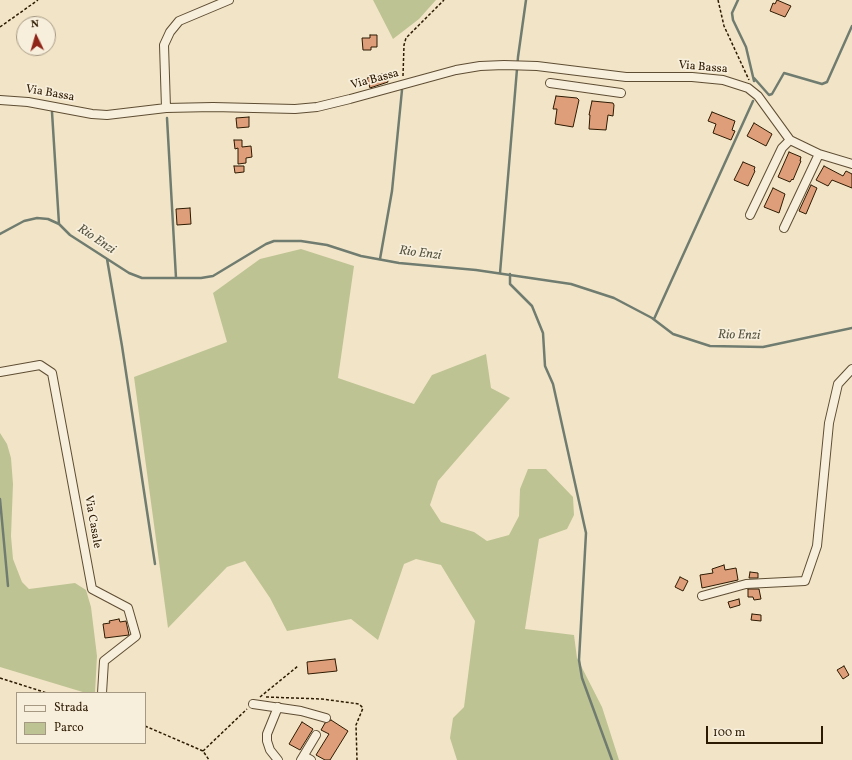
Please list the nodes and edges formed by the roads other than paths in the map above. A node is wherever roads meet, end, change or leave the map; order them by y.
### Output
1 (229, 0) edge
2 (588, 74) junction
3 (550, 83) dead end
4 (586, 88) junction
5 (621, 93) dead end
6 (0, 100) edge
7 (166, 108) junction
8 (790, 140) junction
9 (819, 154) junction
10 (852, 164) edge
11 (750, 215) dead end
12 (784, 228) dead end
13 (852, 369) edge
14 (0, 372) edge
15 (702, 596) dead end
16 (102, 692) edge
17 (253, 704) dead end
18 (278, 707) junction
19 (326, 718) dead end
20 (316, 735) dead end
21 (305, 759) edge
22 (278, 760) edge

1 - 7 street
2 - 4 street
2 - 7 street, Via Bassa
2 - 8 street, Via Bassa
3 - 4 street
4 - 5 street
6 - 7 street, Via Bassa
8 - 9 street
8 - 11 street
9 - 10 street
9 - 12 street
13 - 15 street
14 - 16 street, Via Casale
17 - 18 street
18 - 19 street
18 - 22 street
20 - 21 street

